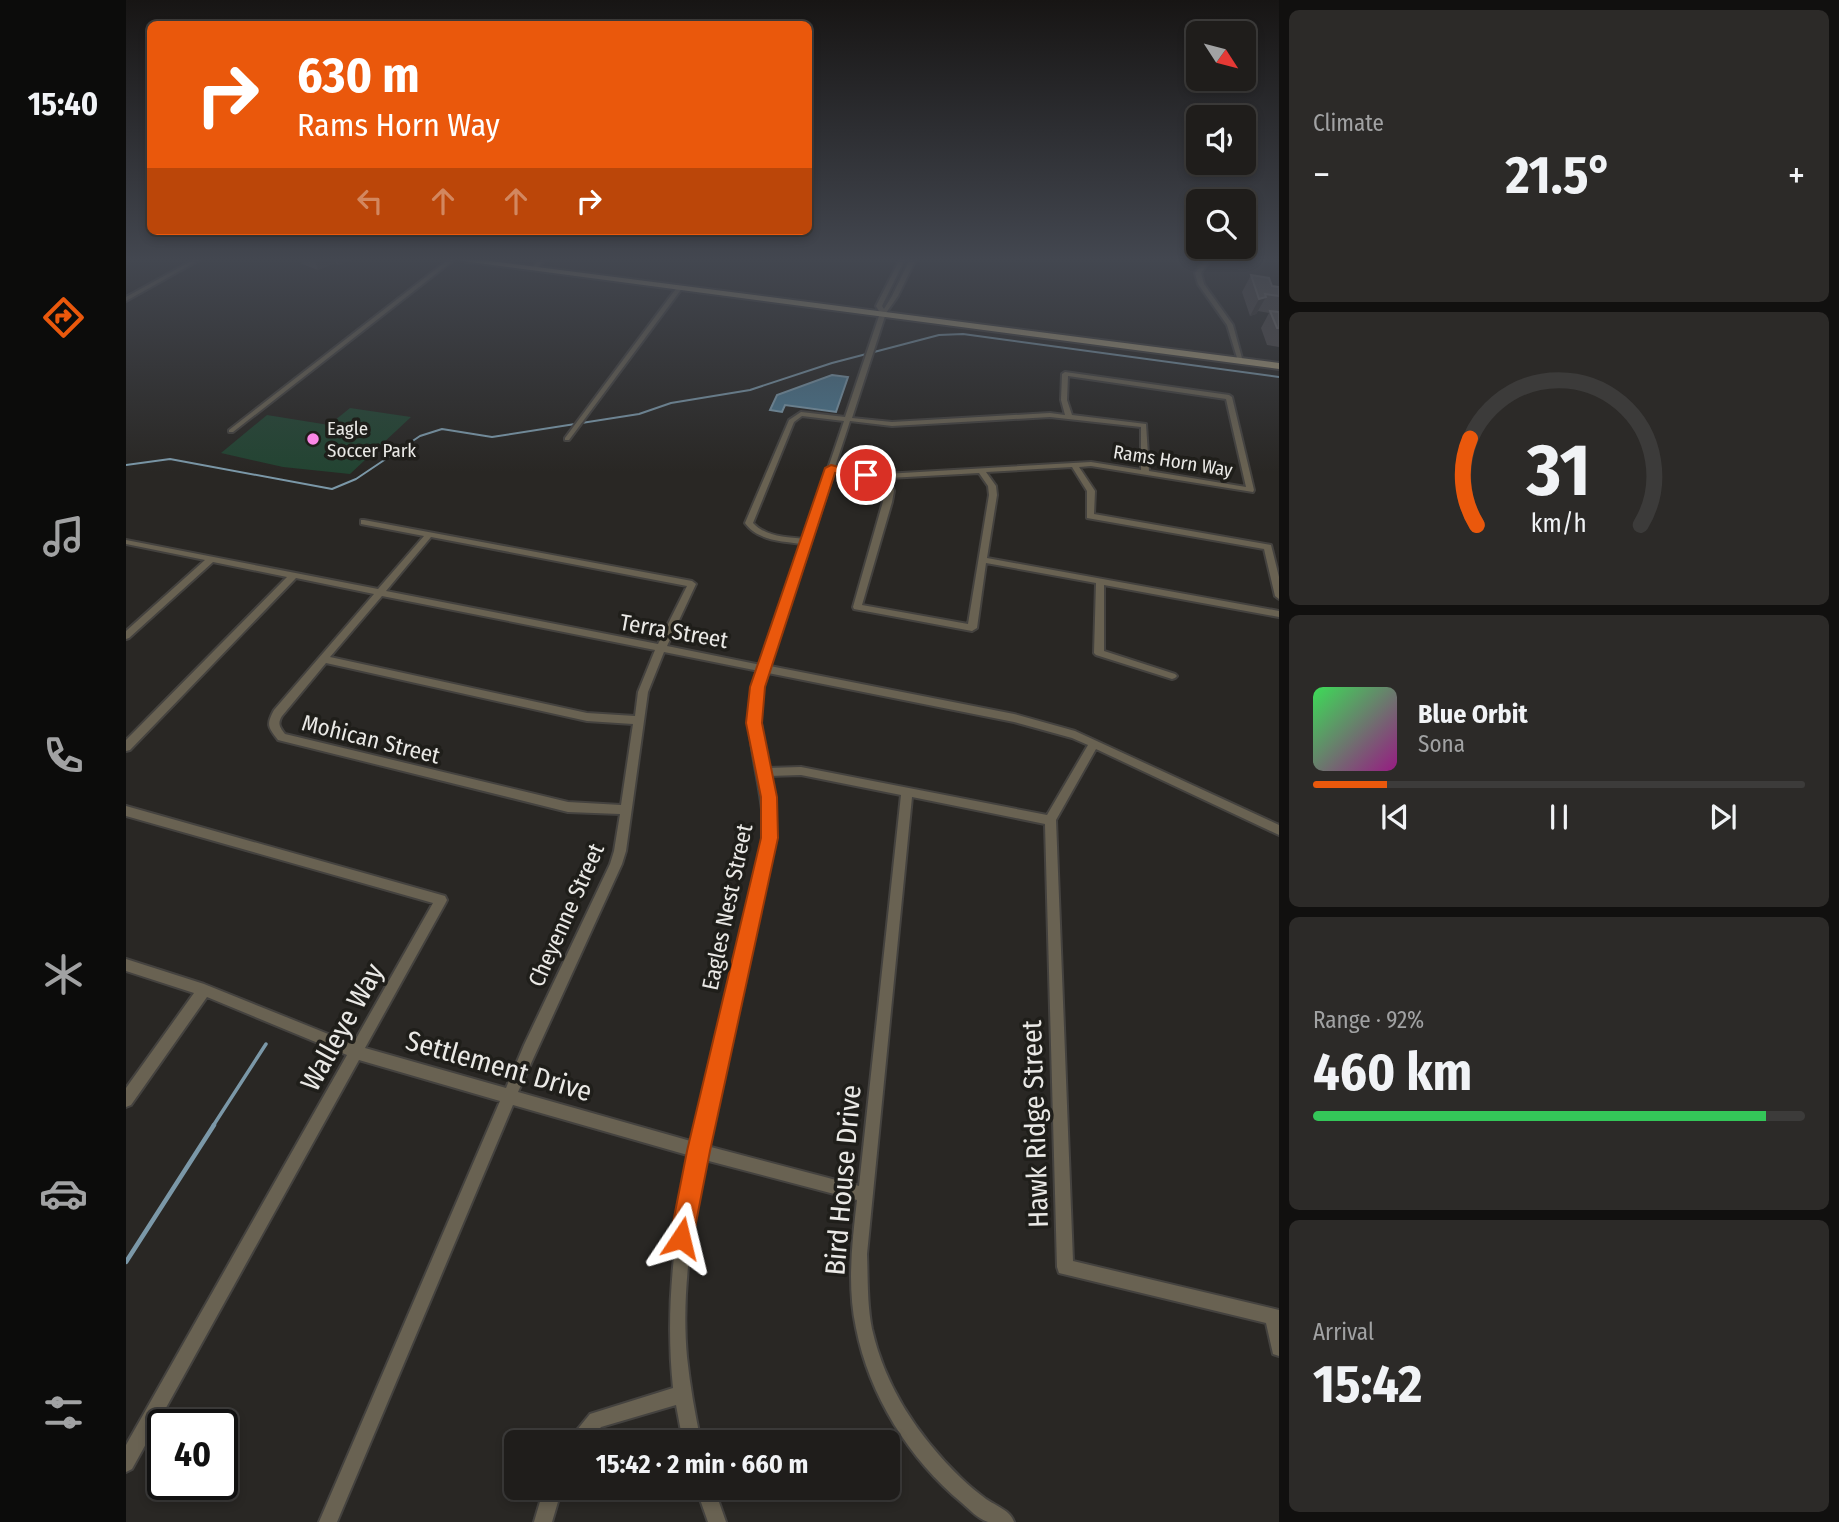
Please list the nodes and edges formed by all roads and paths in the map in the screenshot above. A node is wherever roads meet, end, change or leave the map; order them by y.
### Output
1 (360, 330) edge
2 (648, 330) edge
3 (877, 330) edge
4 (1010, 330) edge
5 (1232, 330) edge
6 (1241, 361) junction
7 (1279, 366) edge
8 (1069, 416) junction
9 (847, 419) junction
10 (231, 430) dead end
11 (567, 439) dead end
12 (1074, 465) junction
13 (831, 468) junction
14 (981, 470) junction
15 (1145, 472) junction
16 (885, 476) junction
17 (363, 523) dead end
18 (428, 536) junction
19 (805, 542) junction
20 (129, 545) edge
21 (212, 558) junction
22 (985, 560) junction
23 (293, 575) junction
24 (1100, 581) junction
25 (379, 592) junction
26 (1279, 596) edge
27 (1279, 614) edge
28 (126, 636) edge
29 (661, 650) junction
30 (323, 659) junction
31 (764, 667) junction
32 (1172, 676) dead end
33 (638, 720) junction
34 (1094, 744) junction
35 (126, 747) edge
36 (763, 772) junction
37 (908, 791) junction
38 (624, 810) junction
39 (126, 811) edge
40 (1049, 820) junction
41 (1279, 830) edge
42 (126, 965) edge
43 (204, 990) junction
44 (355, 1052) junction
45 (509, 1096) junction
46 (126, 1100) edge
47 (698, 1151) junction
48 (865, 1195) junction
49 (1279, 1348) edge
50 (682, 1394) junction
51 (588, 1430) edge
52 (690, 1430) edge
53 (126, 1463) edge
54 (549, 1500) edge
55 (709, 1500) edge
56 (328, 1522) edge
57 (543, 1522) edge
58 (717, 1522) edge
59 (1004, 1522) edge

1 - 10 street
2 - 11 street
3 - 9 street, Eagles Nest Street
4 - 6 main road
5 - 6 street
6 - 7 main road
8 - 9 street
8 - 15 street
8 - 15 street, Rams Horn Way
9 - 13 street, Eagles Nest Street
9 - 19 street
12 - 14 street, Rams Horn Way
12 - 15 street, Rams Horn Way
12 - 26 street
13 - 16 street, Rams Horn Way
13 - 19 street, Eagles Nest Street
14 - 16 street, Rams Horn Way
14 - 22 street
16 - 22 street
17 - 18 street, Cheyenne Street
18 - 25 street, Mohican Street
18 - 29 street, Cheyenne Street
19 - 31 street, Eagles Nest Street
20 - 21 street, Terra Street
21 - 23 street, Terra Street
21 - 28 street
22 - 24 street
23 - 25 street, Terra Street
23 - 35 street
24 - 27 street
24 - 32 street
25 - 29 street, Terra Street
25 - 30 street, Mohican Street
29 - 31 street, Terra Street
29 - 33 street, Cheyenne Street
30 - 33 street
30 - 38 street, Mohican Street
31 - 34 street, Terra Street
31 - 36 street, Eagles Nest Street
33 - 38 street, Cheyenne Street
34 - 40 street
34 - 41 street, Terra Street
36 - 37 street
36 - 47 street, Eagles Nest Street
37 - 40 street
37 - 48 street, Bird House Drive
38 - 45 street, Cheyenne Street
39 - 44 street, Walleye Way
40 - 49 street, Hawk Ridge Street
42 - 43 street, Settlement Drive
43 - 44 street, Settlement Drive
43 - 46 street
44 - 45 street, Settlement Drive
44 - 53 street, Walleye Way
45 - 47 street, Settlement Drive
45 - 56 street, Cheyenne Street
47 - 48 street, Settlement Drive
47 - 50 street, Eagles Nest Street
48 - 59 street, Bird House Drive
50 - 51 street
50 - 52 street, Eagles Nest Street
54 - 57 street
55 - 58 street

